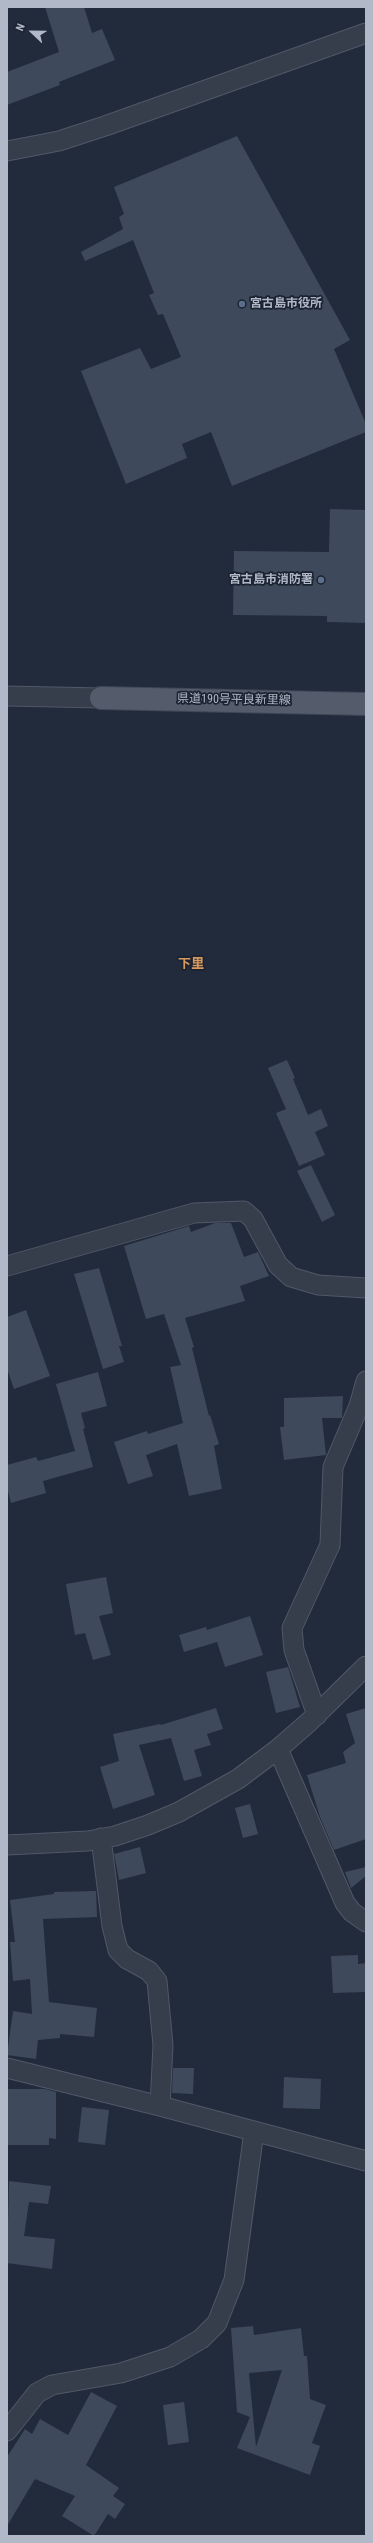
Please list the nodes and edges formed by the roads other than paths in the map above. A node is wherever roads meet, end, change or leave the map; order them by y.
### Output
1 (366, 33) edge
2 (7, 151) edge
3 (7, 696) edge
4 (101, 698) joint
5 (366, 704) edge
6 (7, 1266) edge
7 (366, 1288) edge
8 (366, 1381) edge
9 (366, 1666) edge
10 (317, 1714) junction
11 (278, 1749) junction
12 (101, 1838) junction
13 (7, 1845) edge
14 (366, 1922) edge
15 (7, 2068) edge
16 (160, 2106) junction
17 (254, 2132) junction
18 (366, 2161) edge
19 (7, 2431) edge

1 - 2 street
3 - 4 street
4 - 5 main road, 県道190号平良新里線
6 - 7 street
8 - 10 street
9 - 10 street
10 - 11 street
11 - 12 street
11 - 14 street
12 - 13 street
12 - 16 street
15 - 16 street
16 - 17 street
17 - 18 street
17 - 19 street

